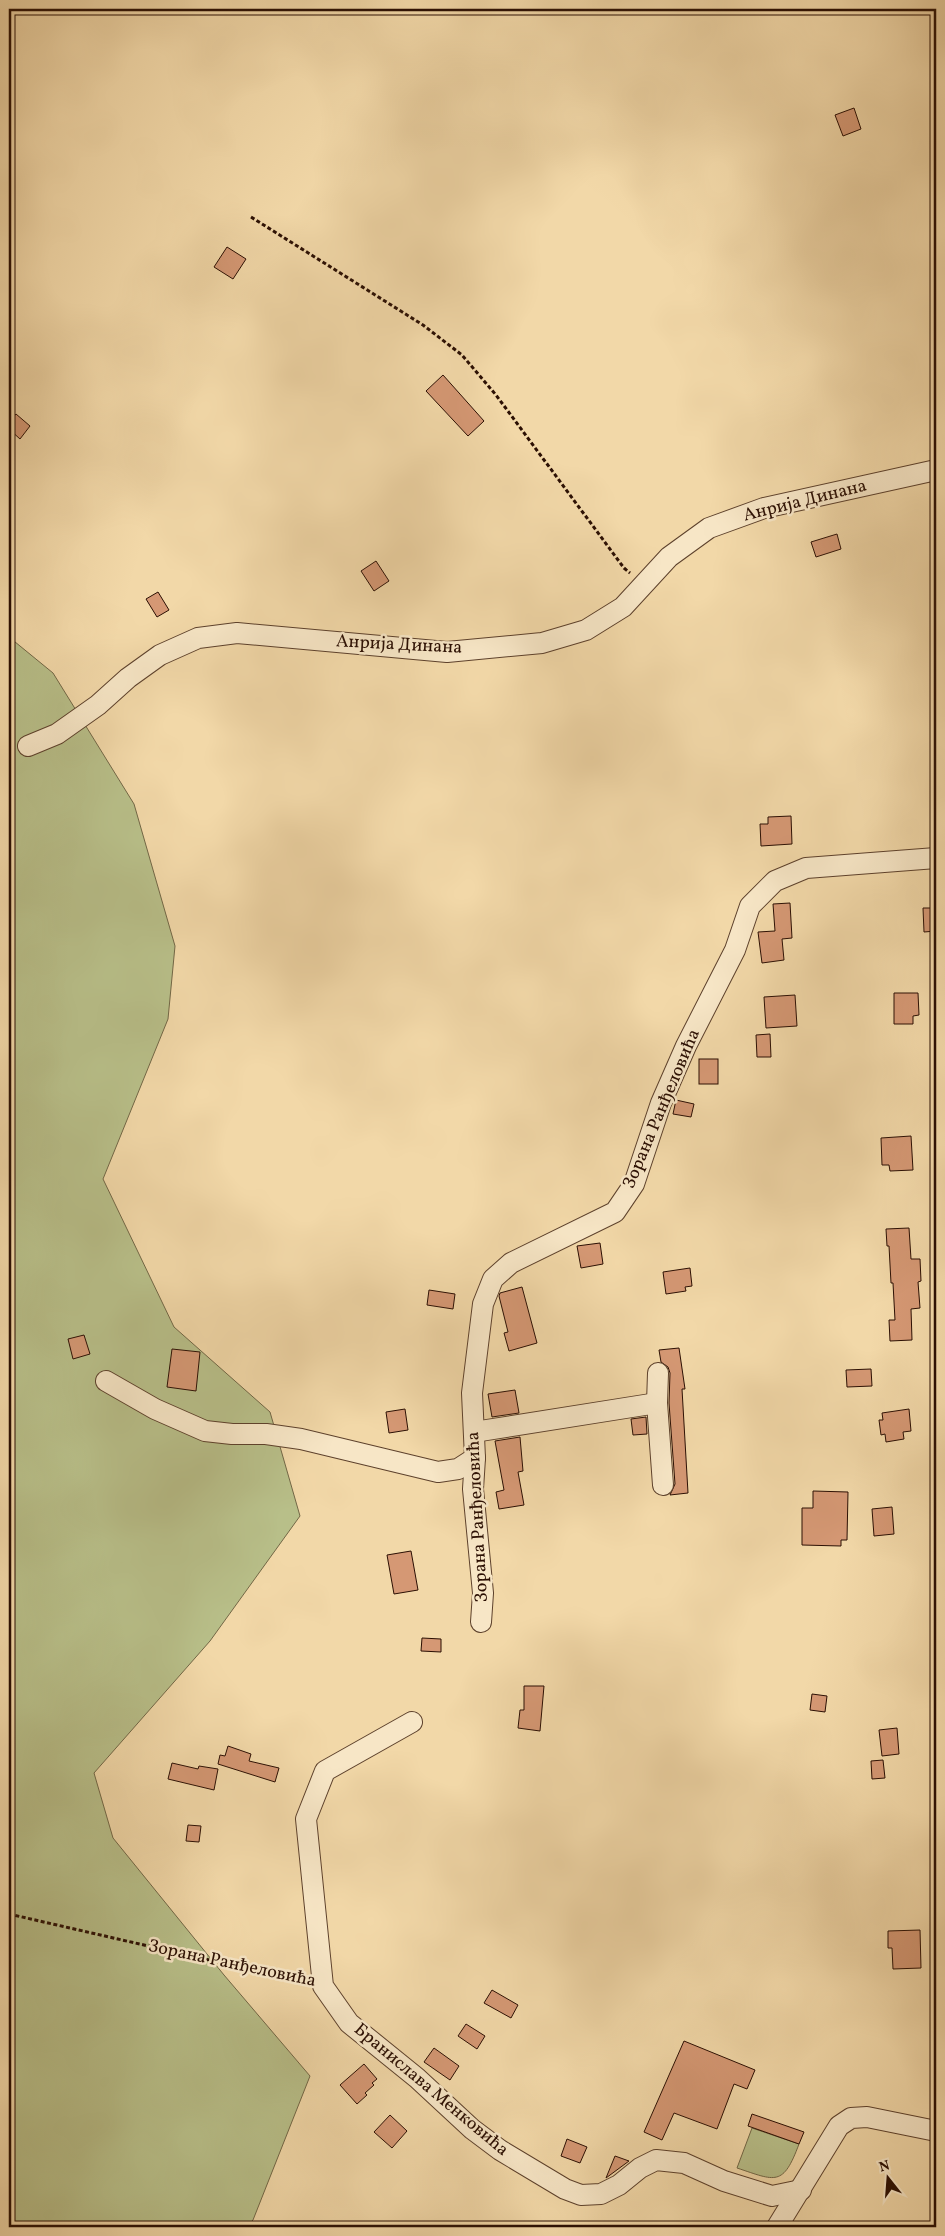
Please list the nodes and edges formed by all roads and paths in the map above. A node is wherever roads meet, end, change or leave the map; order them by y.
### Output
1 (251, 217) dead end
2 (936, 470) edge
3 (644, 585) junction
4 (28, 746) dead end
5 (936, 858) edge
6 (658, 1373) dead end
7 (106, 1381) dead end
8 (657, 1403) junction
9 (474, 1432) junction
10 (475, 1458) junction
11 (663, 1485) dead end
12 (481, 1622) dead end
13 (412, 1722) dead end
14 (9, 1914) edge
15 (322, 1986) junction
16 (936, 2131) edge
17 (800, 2190) junction
18 (777, 2227) edge

1 - 3 path
2 - 3 street, Анрија Динана
3 - 4 street, Анрија Динана
5 - 9 street, Зорана Ранђеловића
6 - 8 street
7 - 10 street
8 - 9 street
8 - 11 street
9 - 10 street, Зорана Ранђеловића
10 - 12 street, Зорана Ранђеловића
13 - 15 street, Зорана Ранђеловића
14 - 15 path, Зорана Ранђеловића
15 - 17 street, Бранислава Менковића
16 - 17 street
17 - 18 street

